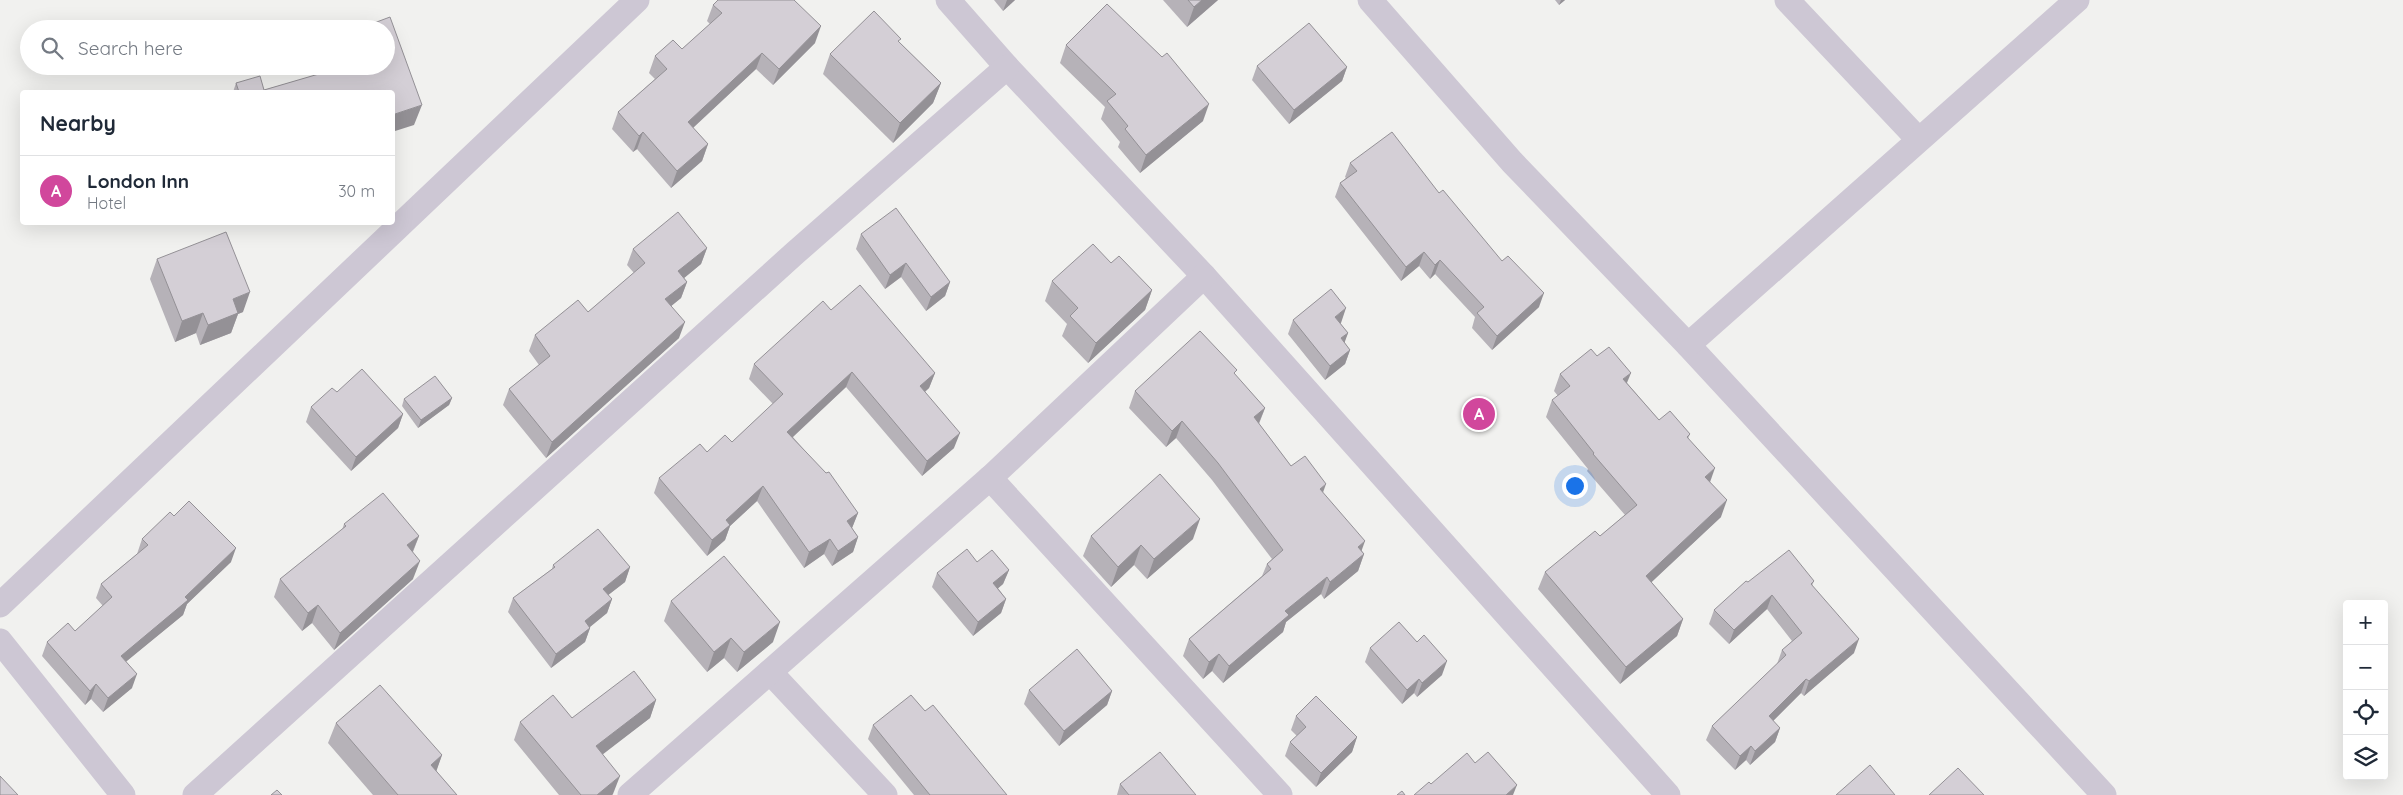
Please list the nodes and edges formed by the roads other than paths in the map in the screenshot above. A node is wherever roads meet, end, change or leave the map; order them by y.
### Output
1 (637, 0) edge
2 (948, 0) edge
3 (1370, 0) edge
4 (1787, 0) edge
5 (2077, 0) edge
6 (1007, 67) junction
7 (1918, 139) junction
8 (1204, 276) junction
9 (1688, 345) junction
10 (990, 478) junction
11 (0, 605) edge
12 (0, 641) edge
13 (770, 672) junction
14 (2102, 794) edge
15 (123, 795) edge
16 (195, 795) edge
17 (630, 795) edge
18 (885, 795) edge
19 (1280, 795) edge
20 (1668, 795) edge

1 - 11 street
2 - 6 street
3 - 9 street
4 - 7 street
5 - 7 street
6 - 8 street
6 - 16 street
7 - 9 street
8 - 10 street
8 - 20 street
9 - 14 street
10 - 13 street
10 - 19 street
12 - 15 street
13 - 17 street
13 - 18 street

